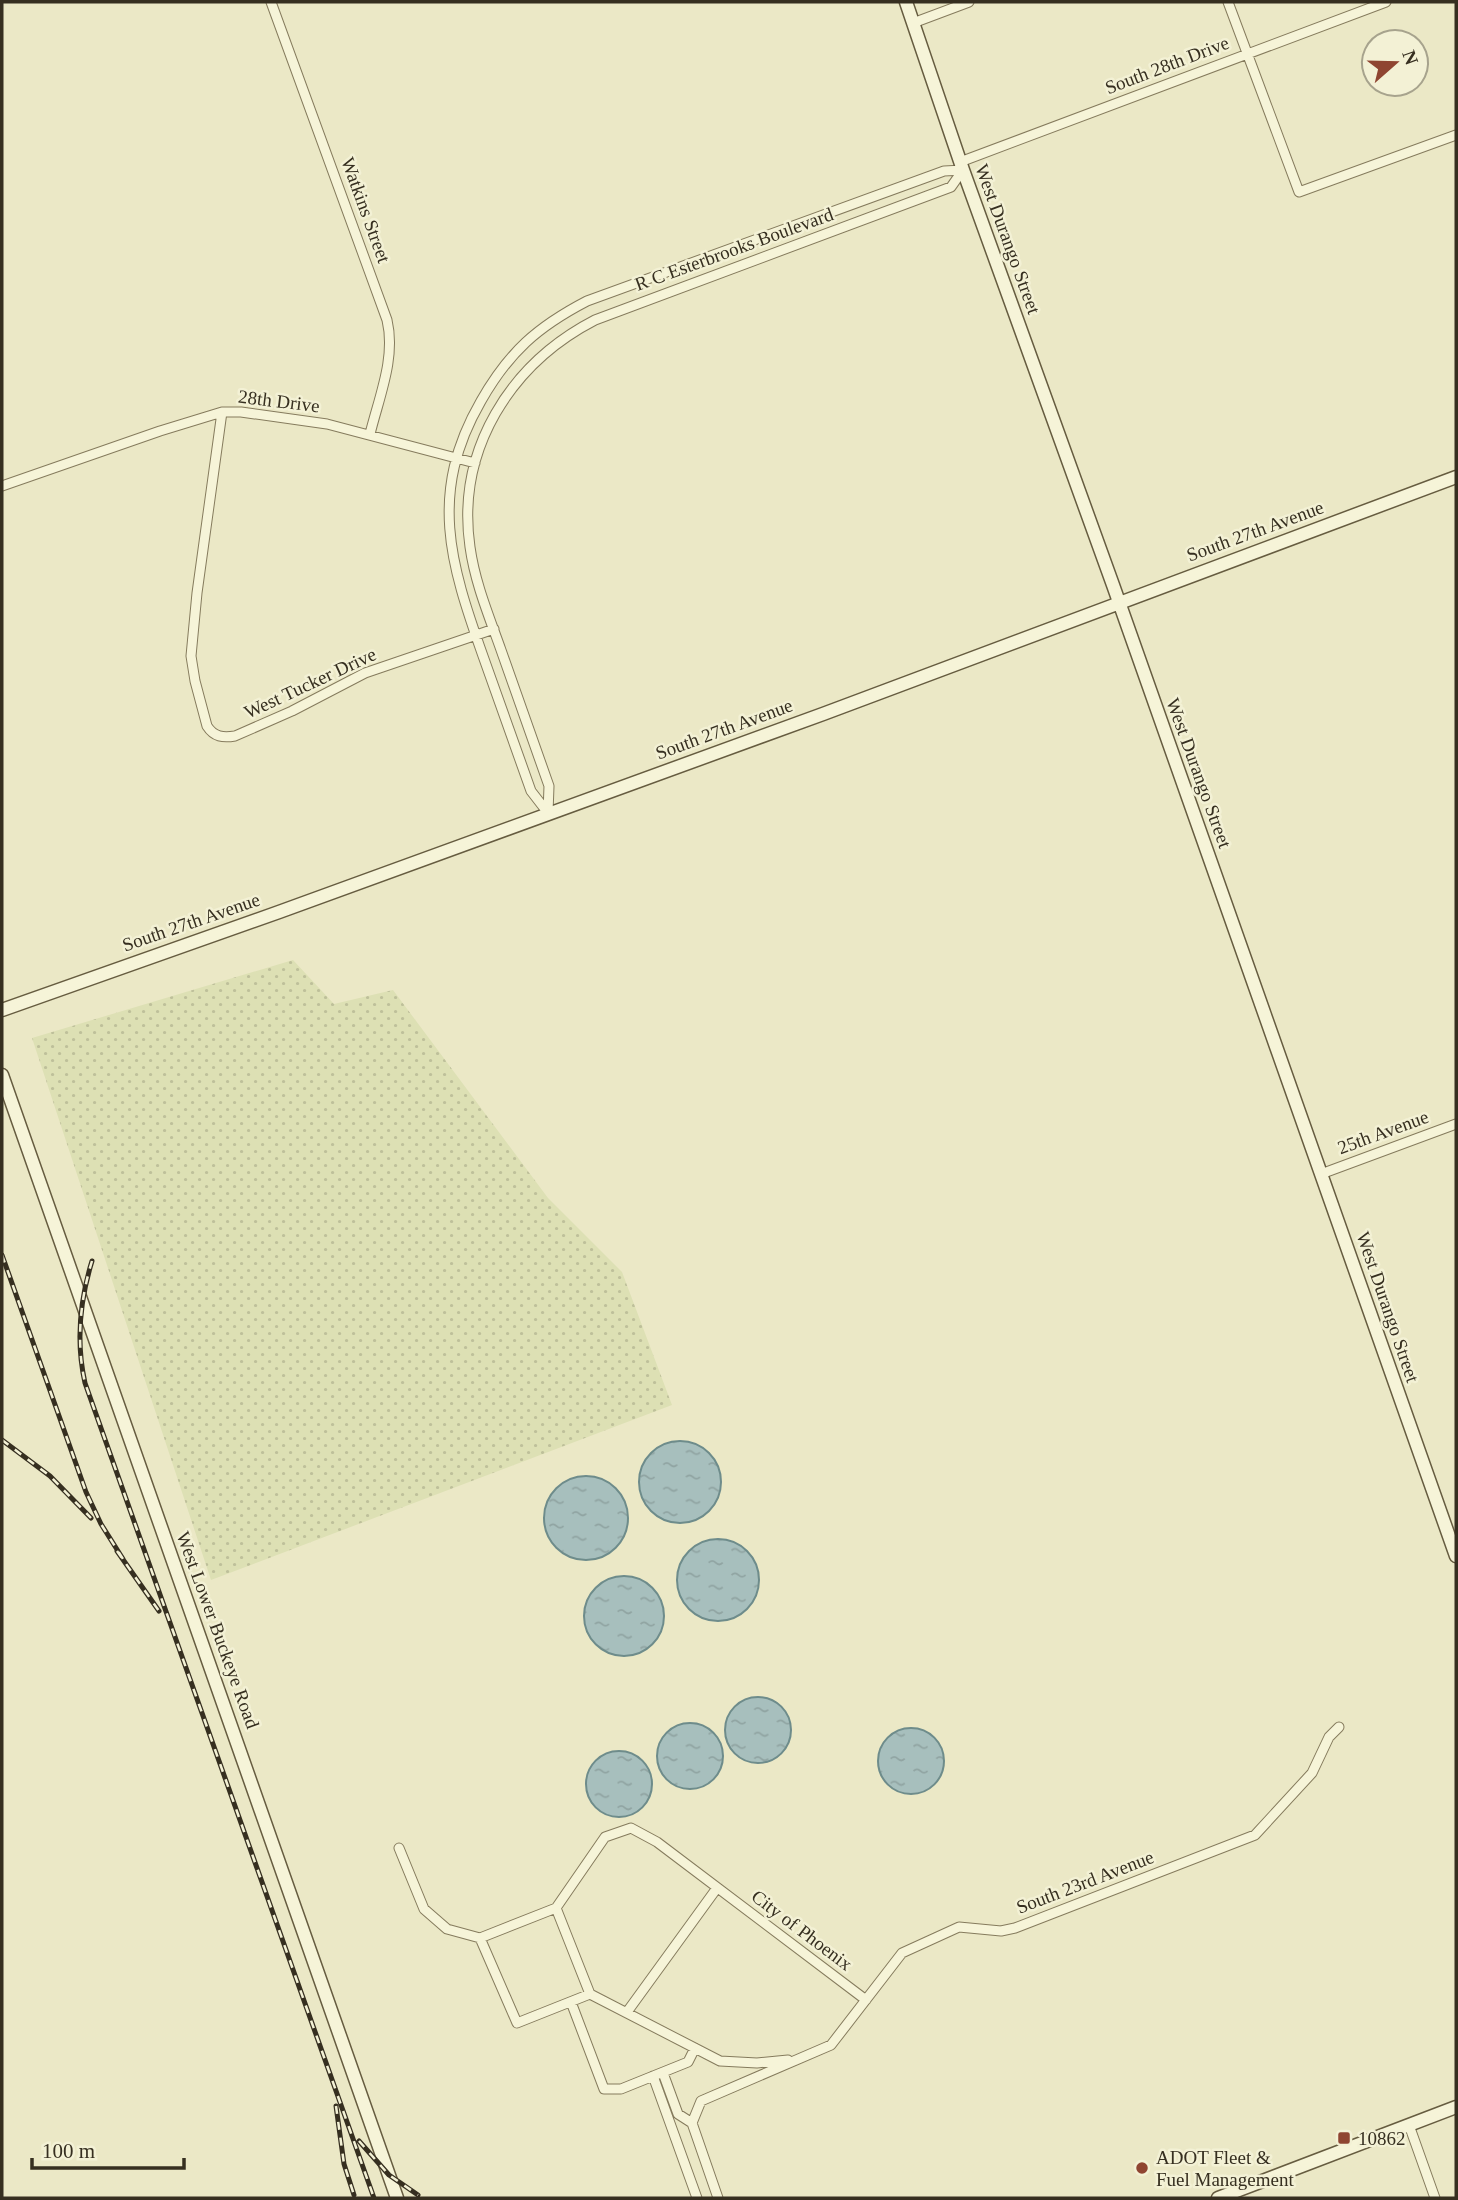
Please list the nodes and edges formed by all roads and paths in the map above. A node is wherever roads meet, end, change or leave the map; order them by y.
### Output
1 (271, 2) edge
2 (906, 2) edge
3 (970, 2) edge
4 (1228, 2) edge
5 (1387, 2) edge
6 (913, 23) junction
7 (1247, 54) junction
8 (1456, 135) edge
9 (962, 166) junction
10 (222, 412) junction
11 (370, 434) junction
12 (456, 458) junction
13 (475, 463) junction
14 (1456, 477) edge
15 (2, 486) edge
16 (1119, 602) junction
17 (494, 629) junction
18 (475, 635) junction
19 (548, 813) junction
20 (2, 1010) edge
21 (2, 1075) edge
22 (1456, 1124) edge
23 (1321, 1174) junction
24 (1456, 1556) edge
25 (1339, 1727) dead end
26 (399, 1848) dead end
27 (717, 1888) junction
28 (556, 1908) junction
29 (480, 1938) junction
30 (590, 1994) junction
31 (866, 2000) junction
32 (571, 2002) junction
33 (627, 2012) junction
34 (695, 2048) junction
35 (797, 2060) junction
36 (658, 2074) junction
37 (1456, 2107) edge
38 (692, 2123) junction
39 (1409, 2125) junction
40 (397, 2198) edge
41 (697, 2198) edge
42 (718, 2198) edge
43 (1218, 2198) edge
44 (1435, 2198) edge

1 - 11 street, Watkins Street
2 - 6 main road, West Durango Street
3 - 6 street
4 - 7 street
5 - 7 street, South 28th Drive
6 - 9 main road, West Durango Street
7 - 8 street
7 - 9 street, South 28th Drive
9 - 12 street, R C Esterbrooks Boulevard
9 - 13 street, R C Esterbrooks Boulevard
9 - 16 main road, West Durango Street
10 - 11 street, 28th Drive
10 - 15 street, 28th Drive
10 - 18 street, West Tucker Drive
11 - 12 street, 28th Drive
12 - 13 street, 28th Drive
12 - 18 street, R C Esterbrooks Boulevard
13 - 17 street, R C Esterbrooks Boulevard
14 - 16 main road, South 27th Avenue
16 - 19 main road, South 27th Avenue
16 - 23 main road, West Durango Street
17 - 18 street, West Tucker Drive
17 - 19 street, R C Esterbrooks Boulevard
18 - 19 street, R C Esterbrooks Boulevard
19 - 20 main road, South 27th Avenue
21 - 40 main road, West Lower Buckeye Road
22 - 23 street, 25th Avenue
23 - 24 main road, West Durango Street
25 - 31 street, South 23rd Avenue
26 - 29 street
27 - 28 street, City of Phoenix
27 - 31 street, City of Phoenix
27 - 33 street
28 - 29 street
28 - 30 street
29 - 32 street
30 - 32 street
30 - 33 street
31 - 35 street, South 23rd Avenue
32 - 36 street
33 - 34 street
34 - 35 street
34 - 36 street
35 - 38 street, South 23rd Avenue
36 - 38 street
36 - 41 street
37 - 39 main road
38 - 42 street
39 - 43 main road
39 - 44 street

